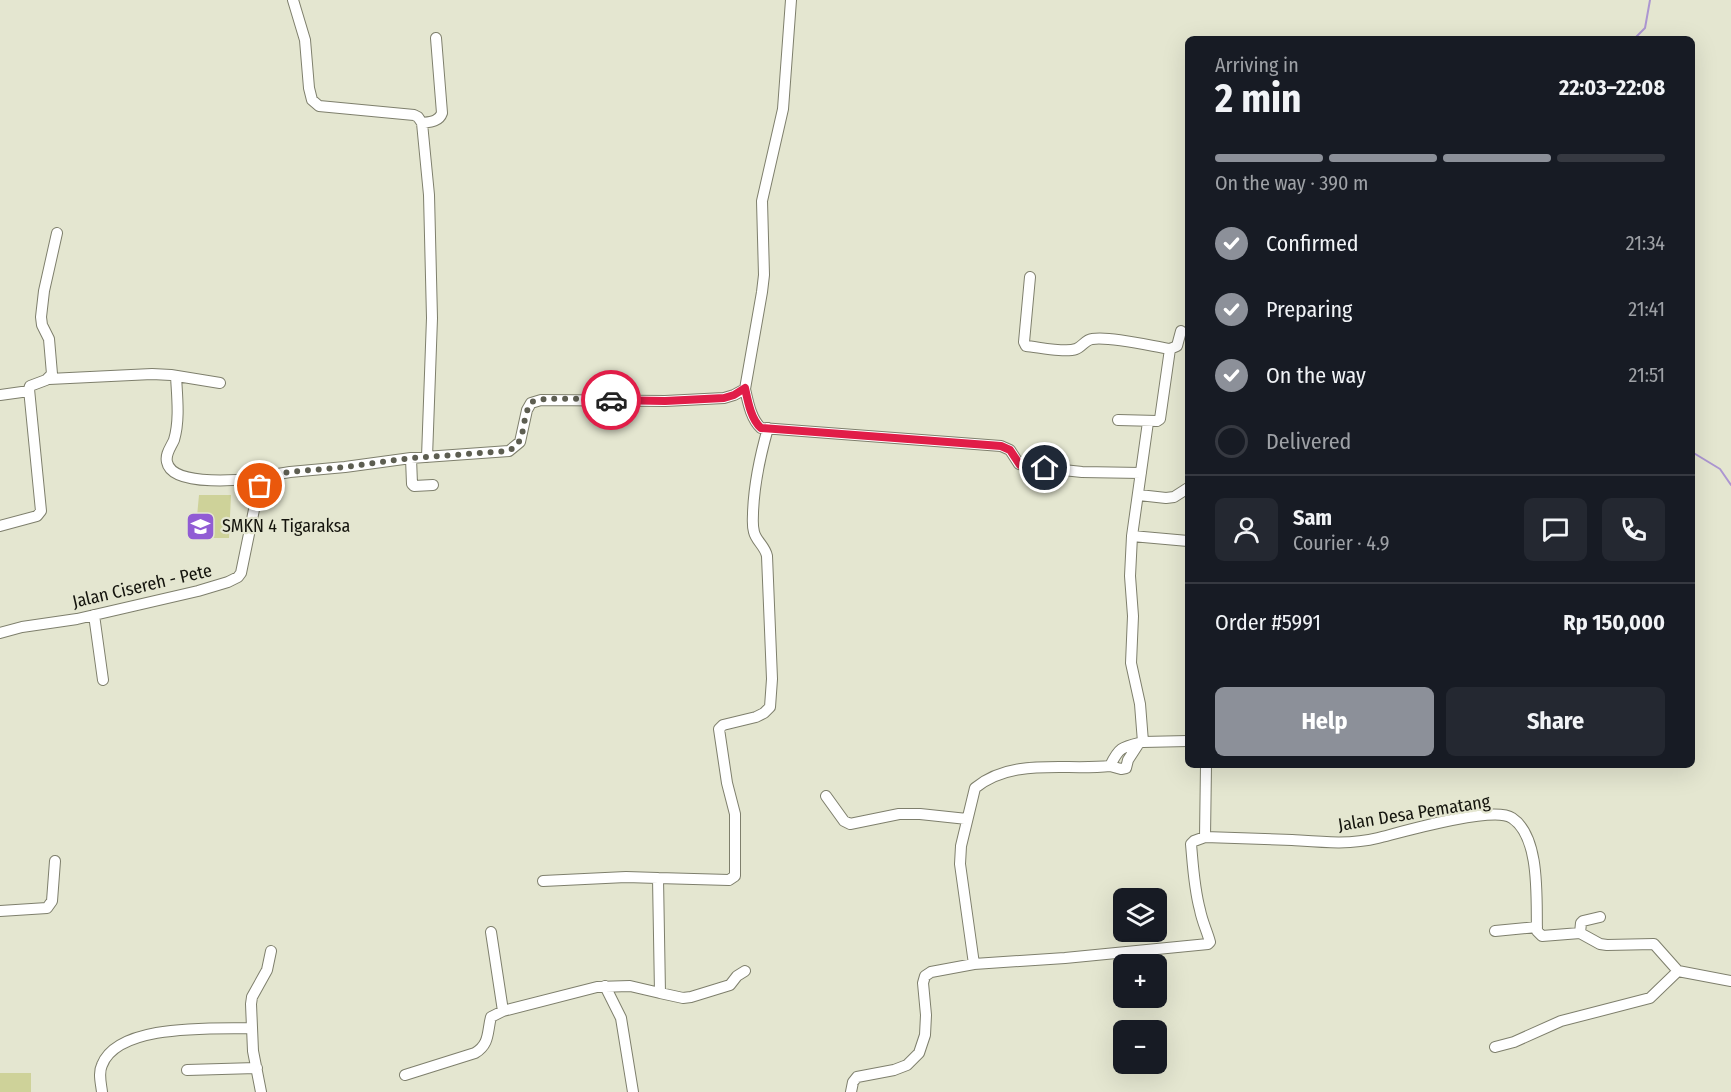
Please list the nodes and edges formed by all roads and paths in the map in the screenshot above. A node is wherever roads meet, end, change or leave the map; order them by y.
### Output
1 (293, 0) edge
2 (791, 0) edge
3 (436, 38) dead end
4 (422, 123) junction
5 (57, 233) dead end
6 (1030, 277) dead end
7 (1181, 331) dead end
8 (1170, 349) junction
9 (176, 376) junction
10 (49, 379) junction
11 (220, 383) dead end
12 (745, 388) junction
13 (29, 391) junction
14 (0, 395) edge
15 (1118, 420) dead end
16 (1148, 422) junction
17 (768, 428) junction
18 (427, 457) junction
19 (411, 458) junction
20 (1141, 472) junction
21 (266, 476) junction
22 (433, 485) dead end
23 (1185, 490) edge
24 (1139, 495) junction
25 (0, 526) edge
26 (1132, 536) junction
27 (1185, 541) edge
28 (94, 615) junction
29 (0, 633) edge
30 (103, 680) dead end
31 (1185, 741) edge
32 (1141, 743) junction
33 (1206, 768) edge
34 (826, 796) dead end
35 (967, 819) junction
36 (1205, 837) junction
37 (55, 861) dead end
38 (658, 878) junction
39 (543, 881) dead end
40 (0, 911) edge
41 (1600, 917) dead end
42 (1537, 927) junction
43 (1495, 931) dead end
44 (491, 932) dead end
45 (1580, 933) junction
46 (271, 951) dead end
47 (974, 964) junction
48 (745, 971) dead end
49 (1678, 971) junction
50 (1731, 981) edge
51 (605, 986) junction
52 (660, 993) junction
53 (503, 1011) junction
54 (251, 1028) junction
55 (1495, 1047) dead end
56 (257, 1068) junction
57 (187, 1070) dead end
58 (405, 1076) dead end
59 (102, 1092) edge
60 (261, 1092) edge
61 (633, 1092) edge
62 (851, 1092) edge

1 - 4 street
2 - 12 street
3 - 4 street
4 - 18 street
5 - 10 street
6 - 8 street
7 - 8 street
8 - 16 street
9 - 10 street
9 - 11 street
9 - 21 street
10 - 13 street
12 - 17 street
12 - 18 street
13 - 14 street
13 - 25 street
15 - 16 street
16 - 20 street
17 - 20 street
17 - 38 street
18 - 19 street
19 - 21 street
19 - 22 street
20 - 24 street
21 - 28 street, Jalan Cisereh - Pete
23 - 24 street
24 - 26 street
26 - 27 street
26 - 32 street
28 - 29 street, Jalan Cisereh - Pete
28 - 30 street
31 - 32 street
32 - 35 street
33 - 36 street
34 - 35 street
35 - 47 street
36 - 42 street, Jalan Desa Pematang
36 - 47 street
37 - 40 street
38 - 39 street
38 - 52 street
41 - 45 street
42 - 43 street
42 - 45 street
44 - 53 street
45 - 49 street
46 - 54 street
47 - 62 street
48 - 52 street
49 - 50 street
49 - 55 street
51 - 52 street
51 - 53 street
51 - 61 street
53 - 58 street
54 - 56 street
54 - 59 street
56 - 57 street
56 - 60 street

